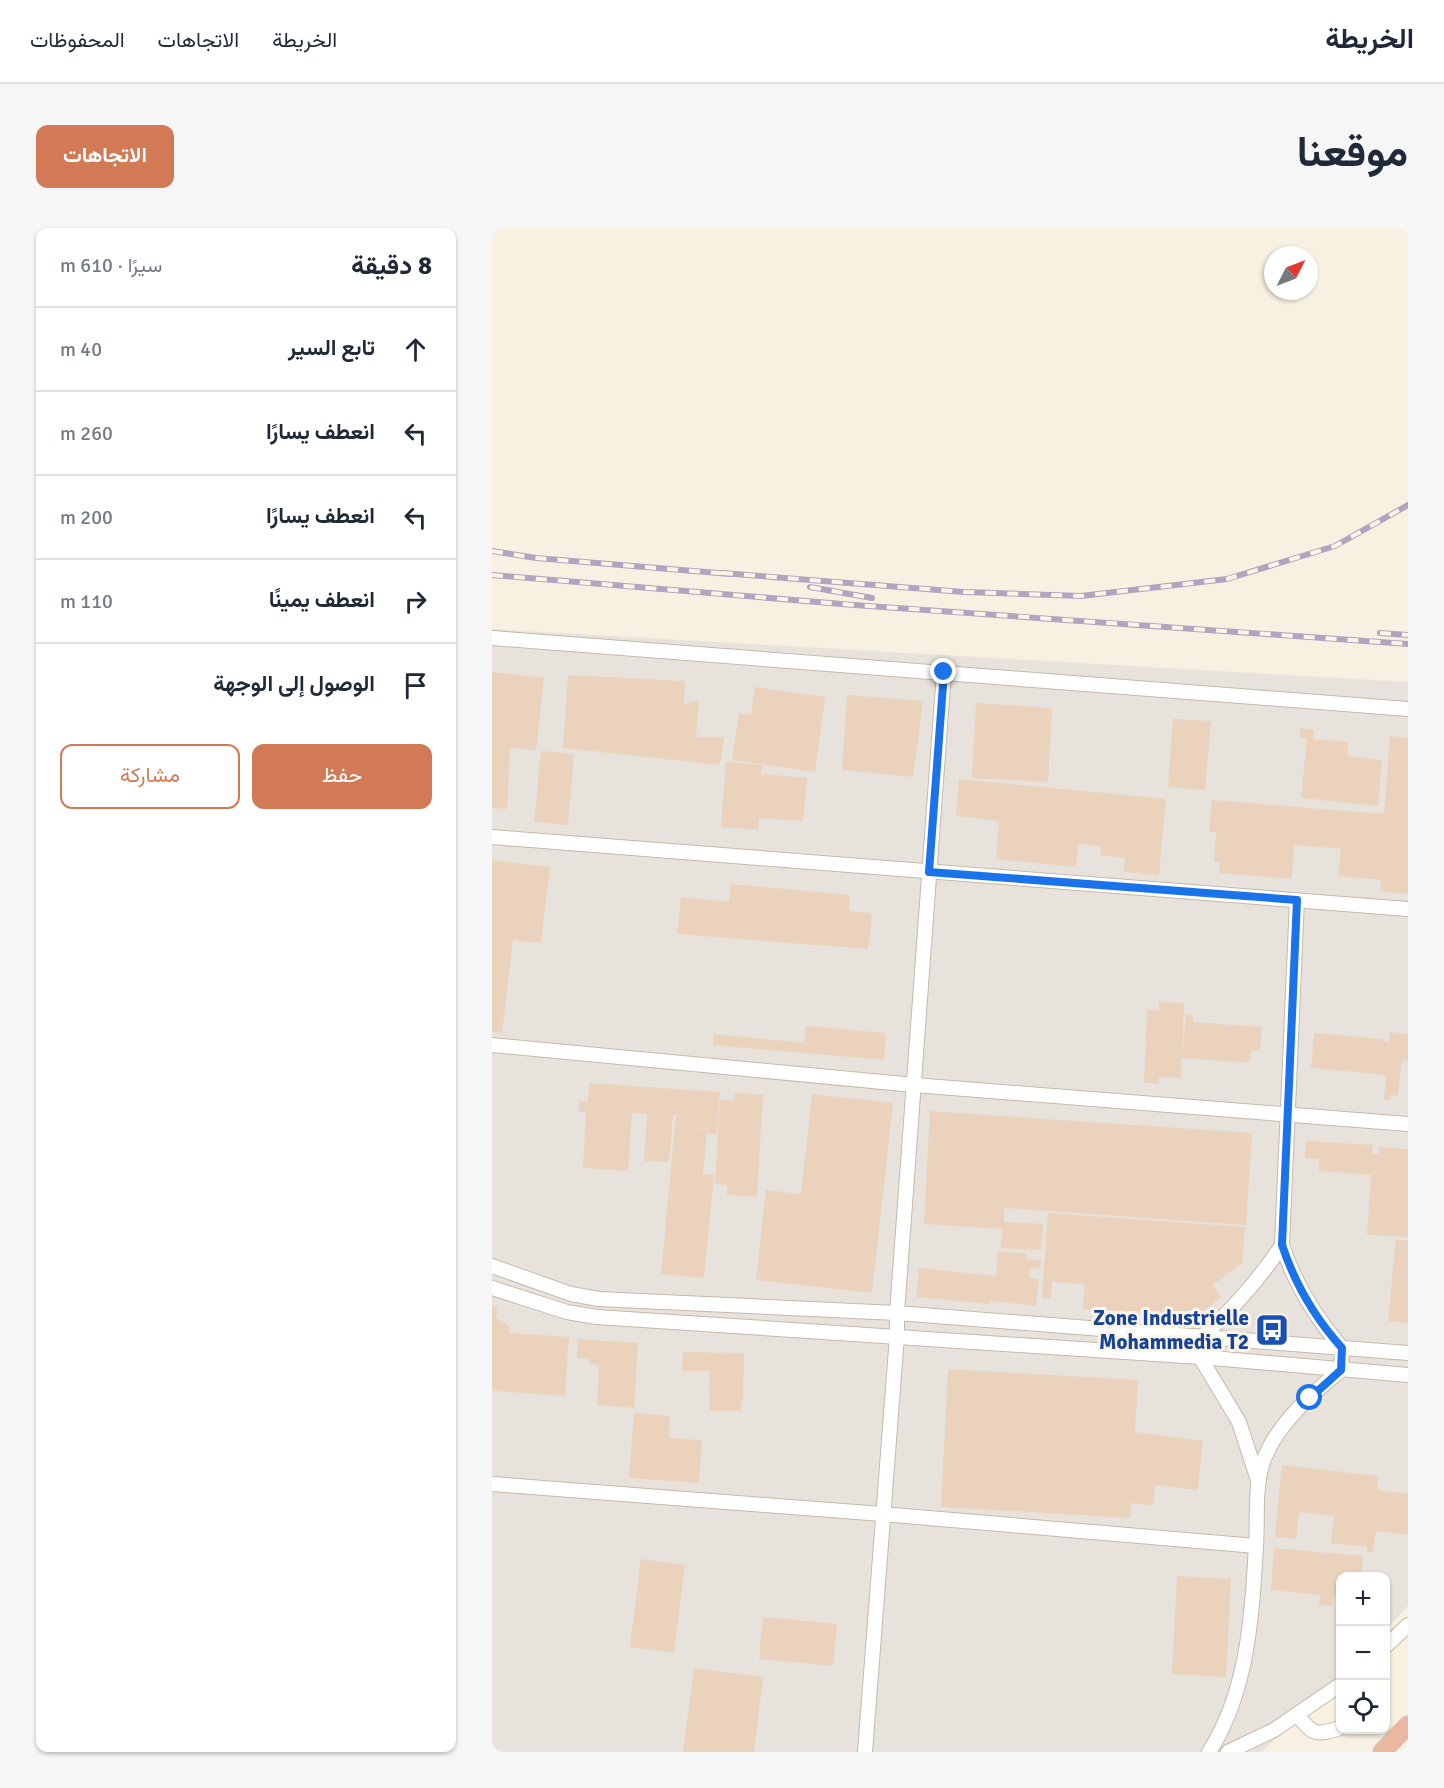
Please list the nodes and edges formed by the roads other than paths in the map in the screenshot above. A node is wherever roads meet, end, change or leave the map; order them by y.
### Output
1 (492, 638) edge
2 (944, 672) junction
3 (1408, 709) edge
4 (492, 837) edge
5 (929, 872) junction
6 (1297, 900) junction
7 (1408, 909) edge
8 (492, 1045) edge
9 (914, 1085) junction
10 (1286, 1114) junction
11 (1408, 1124) edge
12 (1282, 1245) junction
13 (492, 1266) edge
14 (492, 1288) edge
15 (897, 1313) junction
16 (897, 1336) junction
17 (1202, 1337) junction
18 (1342, 1348) junction
19 (1408, 1353) edge
20 (1200, 1357) junction
21 (1341, 1370) junction
22 (1408, 1375) edge
23 (1258, 1480) junction
24 (492, 1484) edge
25 (882, 1514) junction
26 (1256, 1546) junction
27 (1408, 1625) edge
28 (1390, 1642) edge
29 (1336, 1688) edge
30 (1298, 1715) junction
31 (1408, 1725) edge
32 (1336, 1729) edge
33 (1408, 1744) edge
34 (865, 1752) edge
35 (1209, 1752) edge
36 (1228, 1752) edge
37 (1382, 1752) edge
38 (1398, 1752) edge

1 - 2 lane
2 - 3 lane
2 - 5 lane
4 - 5 lane
5 - 6 lane
5 - 9 lane
6 - 7 lane
6 - 10 lane
8 - 9 lane
9 - 10 lane
9 - 15 lane
10 - 11 lane
10 - 12 lane
12 - 17 lane
12 - 18 lane
13 - 15 lane
14 - 16 lane
15 - 16 lane
15 - 17 lane
16 - 20 lane
16 - 25 lane
17 - 18 lane
17 - 20 lane
18 - 19 lane
18 - 21 lane
20 - 21 lane
20 - 23 lane
21 - 22 lane
21 - 23 lane
23 - 26 lane
24 - 25 lane
25 - 26 lane
25 - 34 lane
26 - 35 lane
27 - 28 lane
29 - 30 lane
30 - 32 lane
30 - 36 lane
31 - 37 highway
33 - 38 highway

